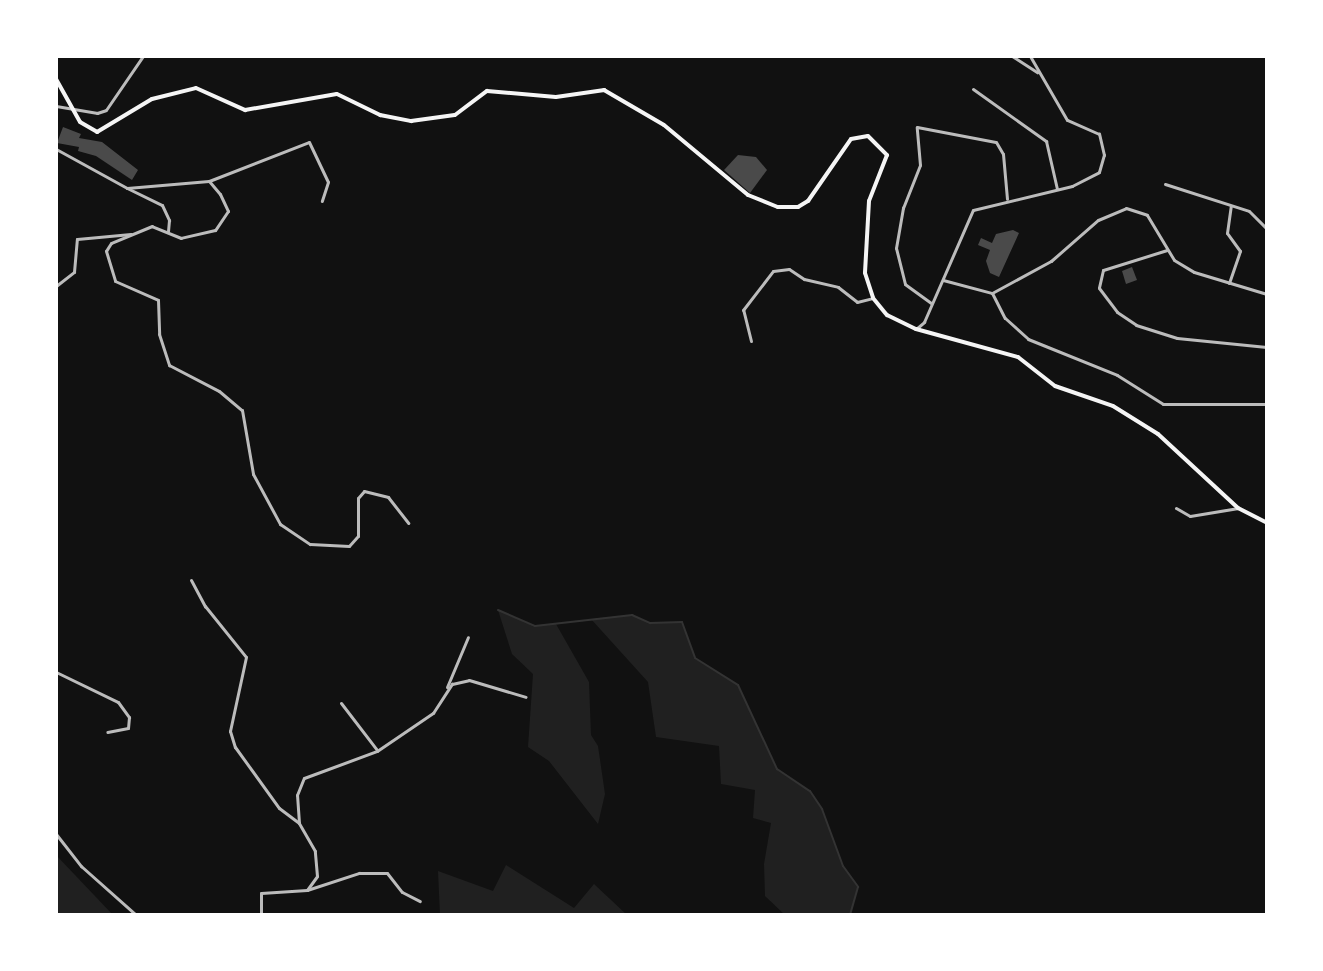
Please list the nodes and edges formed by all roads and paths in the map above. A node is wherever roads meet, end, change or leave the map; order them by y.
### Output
1 (143, 56) edge
2 (1012, 56) edge
3 (1030, 56) edge
4 (1037, 72) junction
5 (56, 79) edge
6 (973, 89) dead end
7 (56, 106) edge
8 (75, 110) junction
9 (56, 149) edge
10 (209, 181) junction
11 (1165, 184) dead end
12 (127, 188) junction
13 (1057, 190) junction
14 (1007, 199) junction
15 (322, 201) dead end
16 (1231, 206) junction
17 (1267, 229) edge
18 (167, 231) junction
19 (133, 234) junction
20 (1167, 250) junction
21 (943, 280) junction
22 (1229, 283) junction
23 (56, 286) edge
24 (992, 293) junction
25 (1267, 294) edge
26 (873, 298) junction
27 (931, 303) junction
28 (924, 322) junction
29 (916, 329) junction
30 (926, 332) junction
31 (751, 341) dead end
32 (1267, 347) edge
33 (1267, 404) edge
34 (1176, 508) dead end
35 (1238, 508) junction
36 (408, 523) dead end
37 (1267, 523) edge
38 (191, 580) dead end
39 (468, 637) dead end
40 (56, 672) edge
41 (446, 691) junction
42 (526, 697) dead end
43 (341, 703) dead end
44 (107, 732) dead end
45 (377, 751) junction
46 (299, 823) junction
47 (56, 834) edge
48 (307, 890) junction
49 (420, 901) dead end
50 (136, 915) edge
51 (261, 915) edge

1 - 8 street
2 - 4 street
3 - 4 street
4 - 13 street
5 - 8 main road
6 - 13 street
7 - 8 street
8 - 26 main road
9 - 12 street
10 - 12 street
10 - 15 street
10 - 18 street
11 - 16 street
12 - 18 street
13 - 14 street
14 - 21 street
14 - 27 street
16 - 17 street
16 - 22 street
18 - 19 street
19 - 23 street
19 - 36 street
20 - 22 street
20 - 24 street
20 - 32 street
21 - 24 street
21 - 27 street
22 - 25 street
24 - 33 street
26 - 29 main road
26 - 31 street
27 - 28 street
28 - 29 street
28 - 30 street
29 - 30 main road
30 - 35 main road
34 - 35 street
35 - 37 main road
38 - 46 street
39 - 41 street
40 - 44 street
41 - 42 street
41 - 45 street
43 - 45 street
45 - 46 street
46 - 48 street
47 - 50 street
48 - 49 street
48 - 51 street

